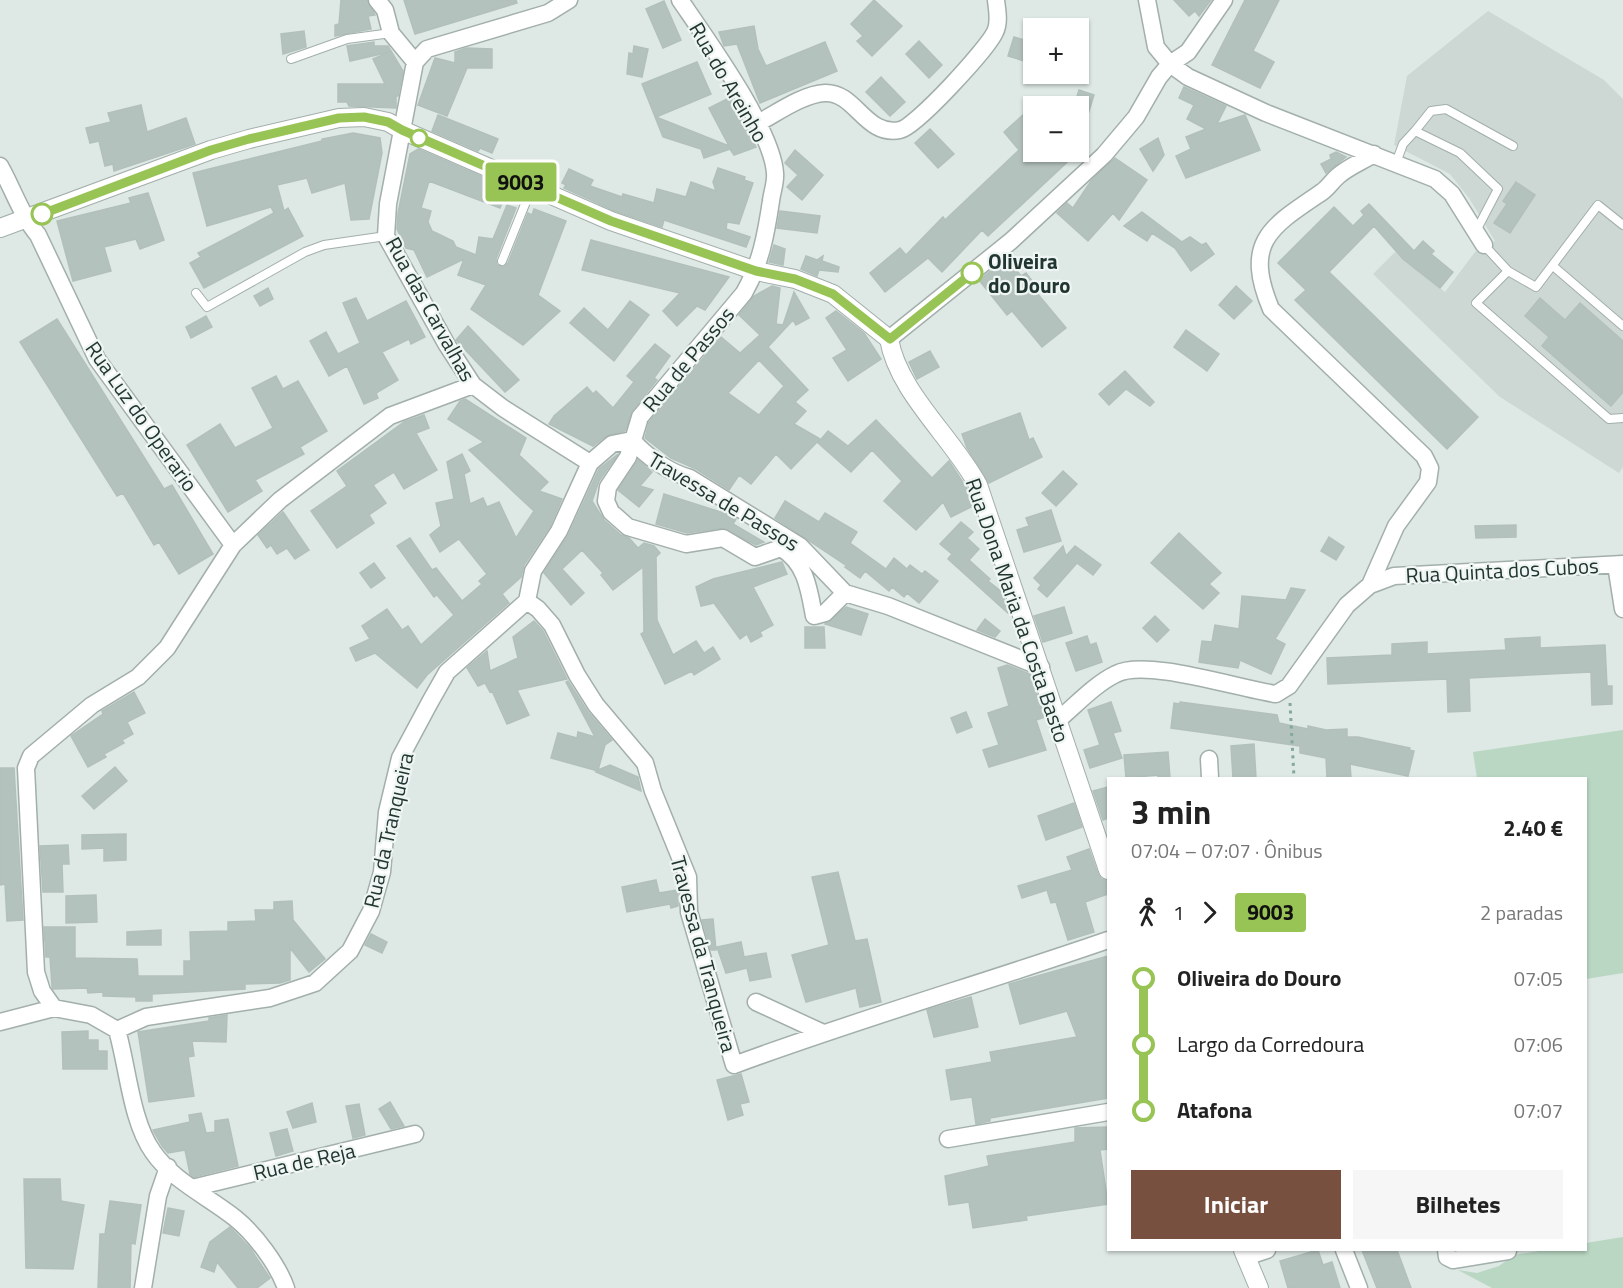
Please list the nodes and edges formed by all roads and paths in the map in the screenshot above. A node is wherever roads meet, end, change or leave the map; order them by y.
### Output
1 (569, 0) edge
2 (680, 0) edge
3 (996, 0) edge
4 (1147, 0) edge
5 (1224, 0) edge
6 (383, 3) edge
7 (391, 33) junction
8 (291, 59) dead end
9 (415, 62) junction
10 (1170, 64) junction
11 (758, 123) junction
12 (402, 130) junction
13 (1415, 131) junction
14 (1513, 146) dead end
15 (1374, 154) junction
16 (1396, 163) junction
17 (0, 166) edge
18 (532, 187) junction
19 (26, 220) junction
20 (1623, 225) edge
21 (0, 228) edge
22 (386, 236) junction
23 (1480, 238) junction
24 (502, 261) dead end
25 (1552, 266) junction
26 (756, 271) junction
27 (1508, 271) junction
28 (196, 293) dead end
29 (1623, 326) edge
30 (890, 339) junction
31 (472, 386) junction
32 (1623, 418) edge
33 (632, 440) junction
34 (590, 463) junction
35 (233, 545) junction
36 (1620, 564) edge
37 (1370, 585) junction
38 (845, 593) junction
39 (527, 601) junction
40 (1623, 609) edge
41 (1041, 667) junction
42 (1290, 686) junction
43 (1058, 720) junction
44 (1209, 759) dead end
45 (1210, 777) edge
46 (1294, 777) edge
47 (1107, 867) edge
48 (1107, 940) edge
49 (756, 1002) dead end
50 (54, 1008) junction
51 (0, 1022) edge
52 (117, 1030) junction
53 (821, 1032) junction
54 (1107, 1112) edge
55 (415, 1134) dead end
56 (948, 1139) dead end
57 (168, 1167) junction
58 (192, 1188) junction
59 (1344, 1251) edge
60 (1446, 1251) edge
61 (1508, 1251) edge
62 (1245, 1253) edge
63 (1478, 1253) edge
64 (143, 1288) edge
65 (286, 1288) edge
66 (1259, 1288) edge
67 (1359, 1288) edge

1 - 9 street
2 - 11 street, Rua do Areinho
3 - 11 street
4 - 10 street
5 - 10 street
6 - 7 street
7 - 8 lane
7 - 9 street
9 - 12 street, Rua das Carvalhas
10 - 15 street
10 - 30 street
11 - 26 street, Rua do Areinho
12 - 18 street
12 - 19 street
12 - 22 street, Rua das Carvalhas
13 - 14 lane
13 - 16 lane
13 - 23 lane
15 - 16 street
15 - 37 street
16 - 23 street
17 - 19 street, Rua Luz do Operario
18 - 24 lane
18 - 26 street
19 - 21 street
19 - 35 street, Rua Luz do Operario
20 - 25 lane
22 - 28 lane
22 - 31 street, Rua das Carvalhas
23 - 27 lane
25 - 27 lane
25 - 29 lane
26 - 30 street
26 - 33 street, Rua de Passos
27 - 32 lane
30 - 41 street, Rua Dona Maria da Costa Basto
31 - 34 street, Rua das Carvalhas
31 - 35 street
33 - 34 street
33 - 38 street, Travessa de Passos
33 - 38 street, Rua de Passos
34 - 39 street
35 - 50 street
36 - 37 street, Rua Quinta dos Cubos
36 - 40 street
37 - 42 street, Rua Quinta dos Cubos
38 - 41 street, Travessa de Passos
39 - 52 street, Rua da Tranqueira
39 - 53 street, Travessa da Tranqueira
41 - 43 street, Rua Dona Maria da Costa Basto
42 - 43 street
42 - 46 path
43 - 47 street, Rua Dona Maria da Costa Basto
44 - 45 street
48 - 53 street
49 - 53 street
50 - 51 street
50 - 52 street
52 - 57 street
54 - 56 street
55 - 58 street, Rua de Reja
57 - 58 street
57 - 64 street
58 - 65 street
59 - 67 street
60 - 63 street
61 - 63 street
62 - 66 street

